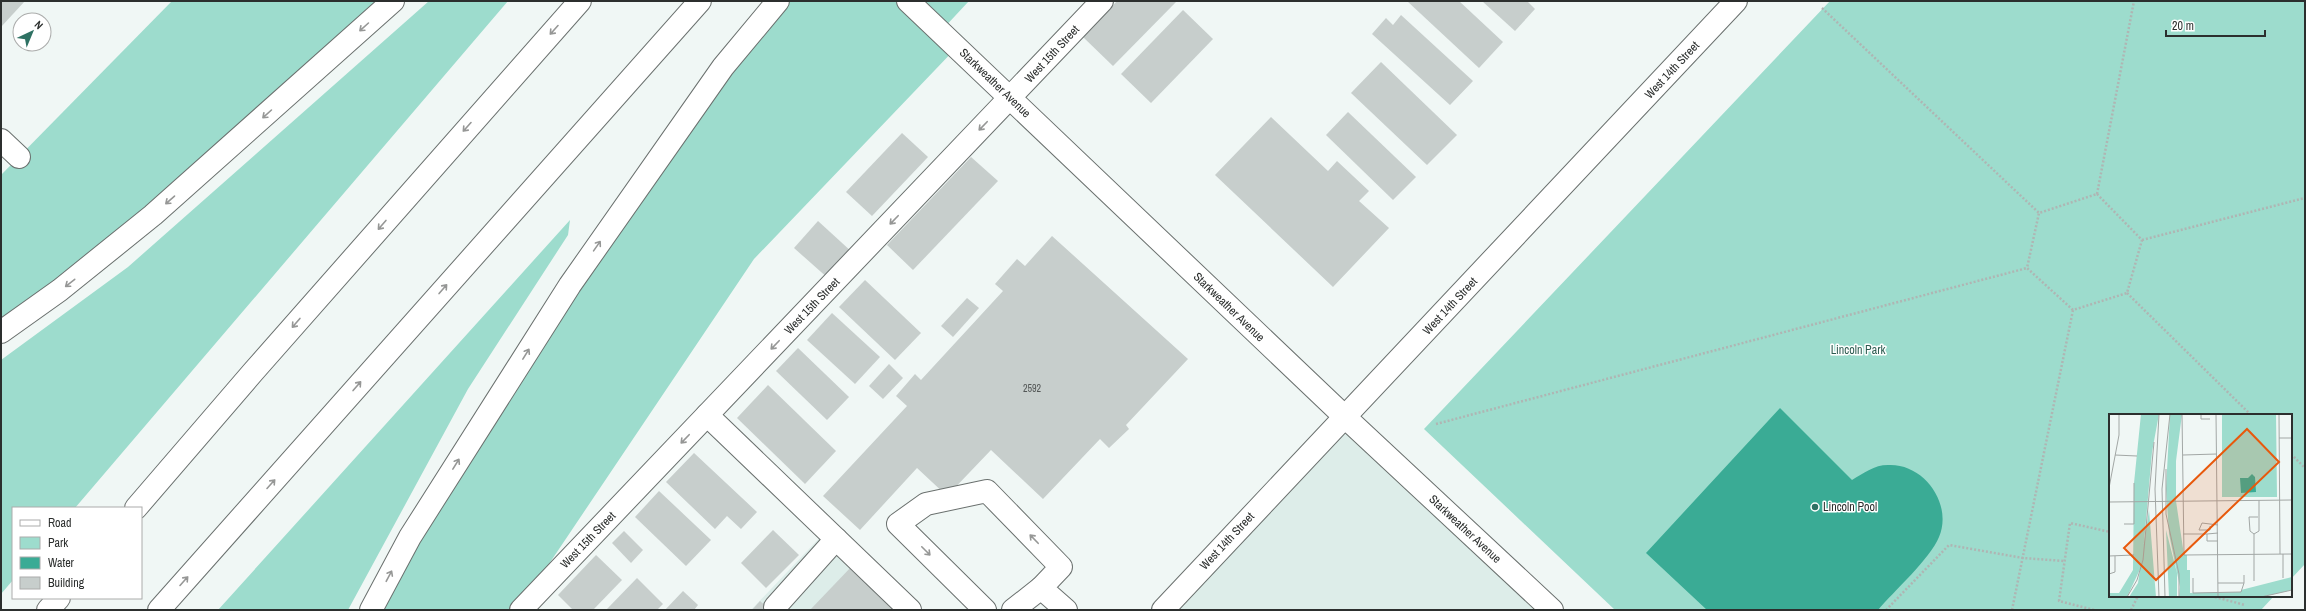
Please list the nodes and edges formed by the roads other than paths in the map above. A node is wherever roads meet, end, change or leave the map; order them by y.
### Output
1 (393, 1) edge
2 (580, 1) edge
3 (778, 1) edge
4 (908, 1) edge
5 (1102, 1) edge
6 (1736, 1) edge
7 (694, 8) edge
8 (1010, 98) junction
9 (1, 140) edge
10 (19, 157) dead end
11 (1, 332) edge
12 (707, 415) junction
13 (1345, 417) junction
14 (137, 507) edge
15 (836, 539) junction
16 (1041, 588) junction
17 (58, 599) edge
18 (775, 607) dead end
19 (48, 610) edge
20 (158, 610) edge
21 (371, 610) edge
22 (521, 610) edge
23 (910, 610) edge
24 (985, 610) edge
25 (1014, 610) edge
26 (1066, 610) edge
27 (1163, 610) edge
28 (1552, 610) edge

1 -> 11 main road
2 -> 14 main road
21 -> 3 main road
4 - 8 main road, Starkweather Avenue
5 - 8 main road, West 15th Street
6 - 13 main road, West 14th Street
20 -> 7 main road
8 -> 12 main road, West 15th Street
8 - 13 main road, Starkweather Avenue
9 - 10 main road
12 - 15 main road
12 -> 22 main road, West 15th Street
13 - 27 main road, West 14th Street
13 - 28 main road, Starkweather Avenue
15 - 18 main road
15 - 23 main road
16 -> 24 main road
16 - 25 main road
16 - 26 main road
17 - 19 main road

